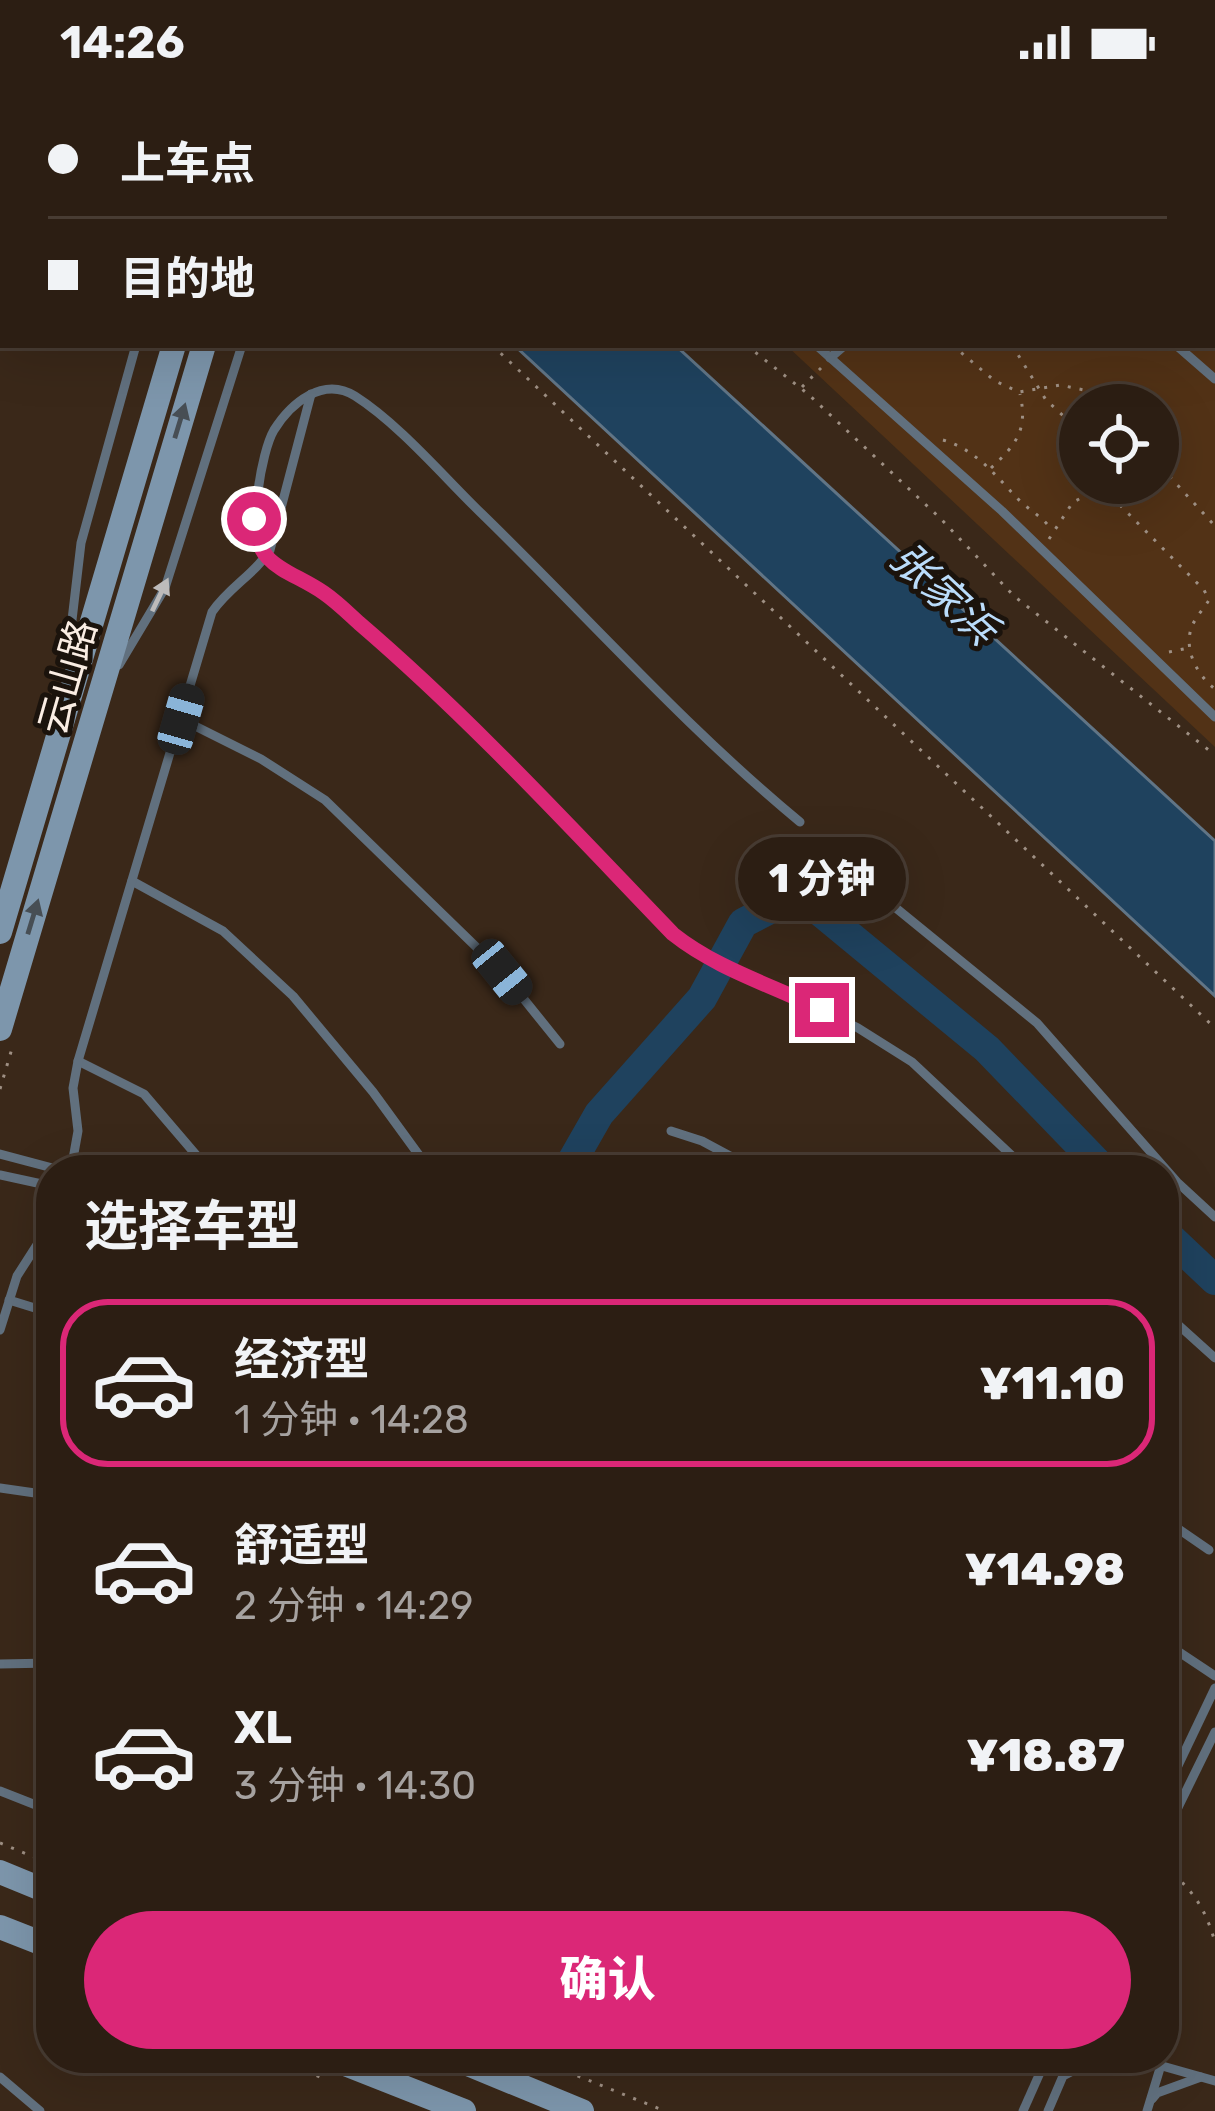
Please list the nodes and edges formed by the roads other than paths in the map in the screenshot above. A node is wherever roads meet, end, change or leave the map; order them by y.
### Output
1 (135, 348) edge
2 (173, 348) edge
3 (203, 348) edge
4 (241, 348) edge
5 (819, 348) edge
6 (842, 348) edge
7 (1179, 348) edge
8 (830, 358) junction
9 (1215, 380) edge
10 (311, 394) junction
11 (266, 558) junction
12 (73, 686) junction
13 (99, 695) junction
14 (1215, 717) edge
15 (181, 719) junction
16 (800, 822) dead end
17 (132, 880) junction
18 (891, 904) dead end
19 (0, 932) edge
20 (0, 1029) edge
21 (560, 1044) dead end
22 (78, 1061) junction
23 (671, 1131) dead end
24 (0, 1154) edge
25 (74, 1155) edge
26 (195, 1155) edge
27 (419, 1155) edge
28 (728, 1155) edge
29 (1011, 1155) edge
30 (1154, 1155) edge
31 (36, 1164) edge
32 (0, 1175) edge
33 (36, 1183) edge
34 (1179, 1183) edge
35 (1215, 1217) edge
36 (36, 1246) edge
37 (9, 1300) junction
38 (36, 1308) edge
39 (1179, 1326) edge
40 (0, 1330) edge
41 (1215, 1358) edge
42 (0, 1487) edge
43 (36, 1493) edge
44 (1179, 1529) edge
45 (1209, 1550) dead end
46 (1179, 1652) edge
47 (0, 1664) edge
48 (36, 1664) edge
49 (1215, 1676) edge
50 (1215, 1688) edge
51 (1215, 1732) edge
52 (1179, 1764) edge
53 (0, 1791) edge
54 (36, 1805) edge
55 (1179, 1805) edge
56 (0, 1872) edge
57 (36, 1887) edge
58 (0, 1927) edge
59 (36, 1941) edge
60 (1179, 2070) edge
61 (368, 2073) edge
62 (489, 2073) edge
63 (1039, 2073) edge
64 (1060, 2073) edge
65 (1067, 2073) edge
66 (1159, 2073) edge
67 (1063, 2075) junction
68 (0, 2077) edge
69 (1201, 2077) junction
70 (1215, 2081) edge
71 (1149, 2108) edge
72 (40, 2111) edge
73 (464, 2111) edge
74 (581, 2111) edge
75 (1023, 2111) edge
76 (1048, 2111) edge

1 - 12 lane
2 - 12 main road, 云山路
13 -> 3 main road, 云山路
13 -> 4 lane
5 - 8 lane
6 - 8 lane
7 - 9 lane
8 - 14 lane
10 - 11 lane
10 - 11 lane
10 - 16 lane
11 - 15 lane
11 - 29 lane
12 - 19 main road, 云山路
20 -> 13 main road, 云山路
15 - 17 lane
15 - 21 lane
17 - 22 lane
17 - 27 lane
18 - 30 lane
22 - 25 lane
22 - 26 lane
23 - 28 lane
24 - 31 lane
32 - 33 lane
34 - 35 lane
36 - 37 lane
37 - 38 lane
37 - 40 lane
39 - 41 lane
42 - 43 lane
44 - 45 lane
46 - 49 lane
47 - 48 lane
50 - 52 lane
51 - 55 lane
53 - 54 lane
56 - 57 main road
58 - 59 main road
60 - 69 lane
61 - 73 main road
62 - 74 main road
63 - 75 lane
64 - 67 lane
65 - 67 lane
66 - 71 lane
67 - 76 lane
68 - 72 lane
69 - 70 lane
69 - 71 lane

